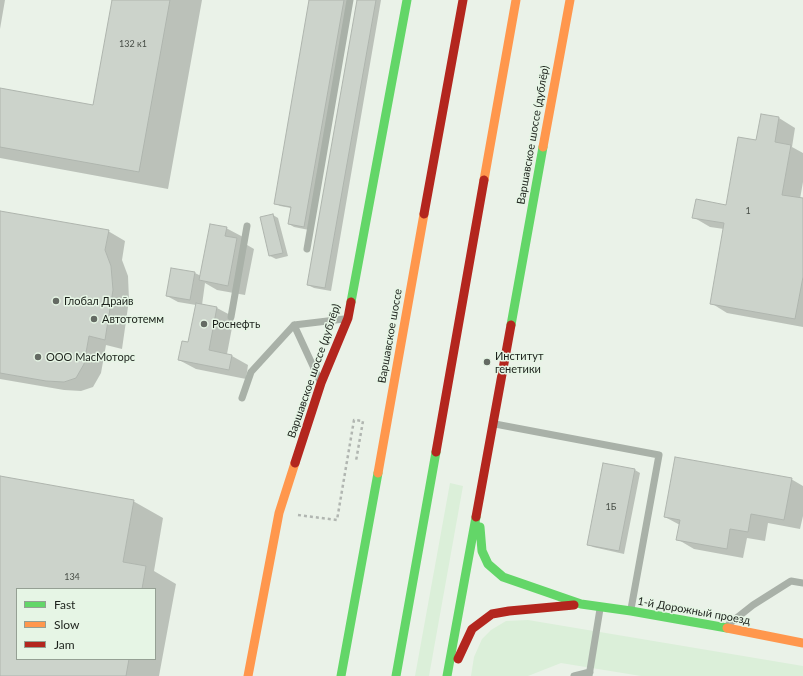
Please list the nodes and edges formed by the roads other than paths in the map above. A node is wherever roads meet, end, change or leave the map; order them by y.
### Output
1 (350, 0) edge
2 (407, 0) edge
3 (463, 0) edge
4 (516, 0) edge
5 (570, 0) edge
6 (247, 226) dead end
7 (307, 248) dead end
8 (231, 317) dead end
9 (348, 318) junction
10 (294, 324) junction
11 (321, 383) junction
12 (242, 398) dead end
13 (492, 424) junction
14 (480, 488) junction
15 (803, 583) edge
16 (581, 604) junction
17 (600, 607) junction
18 (630, 611) junction
19 (725, 628) junction
20 (803, 643) edge
21 (589, 674) edge
22 (248, 676) edge
23 (341, 676) edge
24 (396, 676) edge
25 (447, 676) edge
26 (452, 676) edge
27 (574, 676) edge

1 - 7 lane
2 - 9 main road, Варшавское шоссе (дублёр)
3 - 23 main road, Варшавское шоссе
4 - 24 main road
5 - 13 main road, Варшавское шоссе (дублёр)
6 - 8 lane
9 - 10 lane
9 - 11 main road, Варшавское шоссе (дублёр)
10 - 11 lane
10 - 12 lane
11 - 22 main road, Варшавское шоссе (дублёр)
13 - 14 main road, Варшавское шоссе (дублёр)
13 - 18 lane
14 - 16 main road
14 - 25 main road, Варшавское шоссе (дублёр)
15 - 19 lane
16 - 17 main road, 1-й Дорожный проезд
16 - 26 main road
17 - 18 main road, 1-й Дорожный проезд
17 - 21 lane
18 - 19 main road, 1-й Дорожный проезд
19 - 20 main road, 1-й Дорожный проезд
21 - 27 lane

